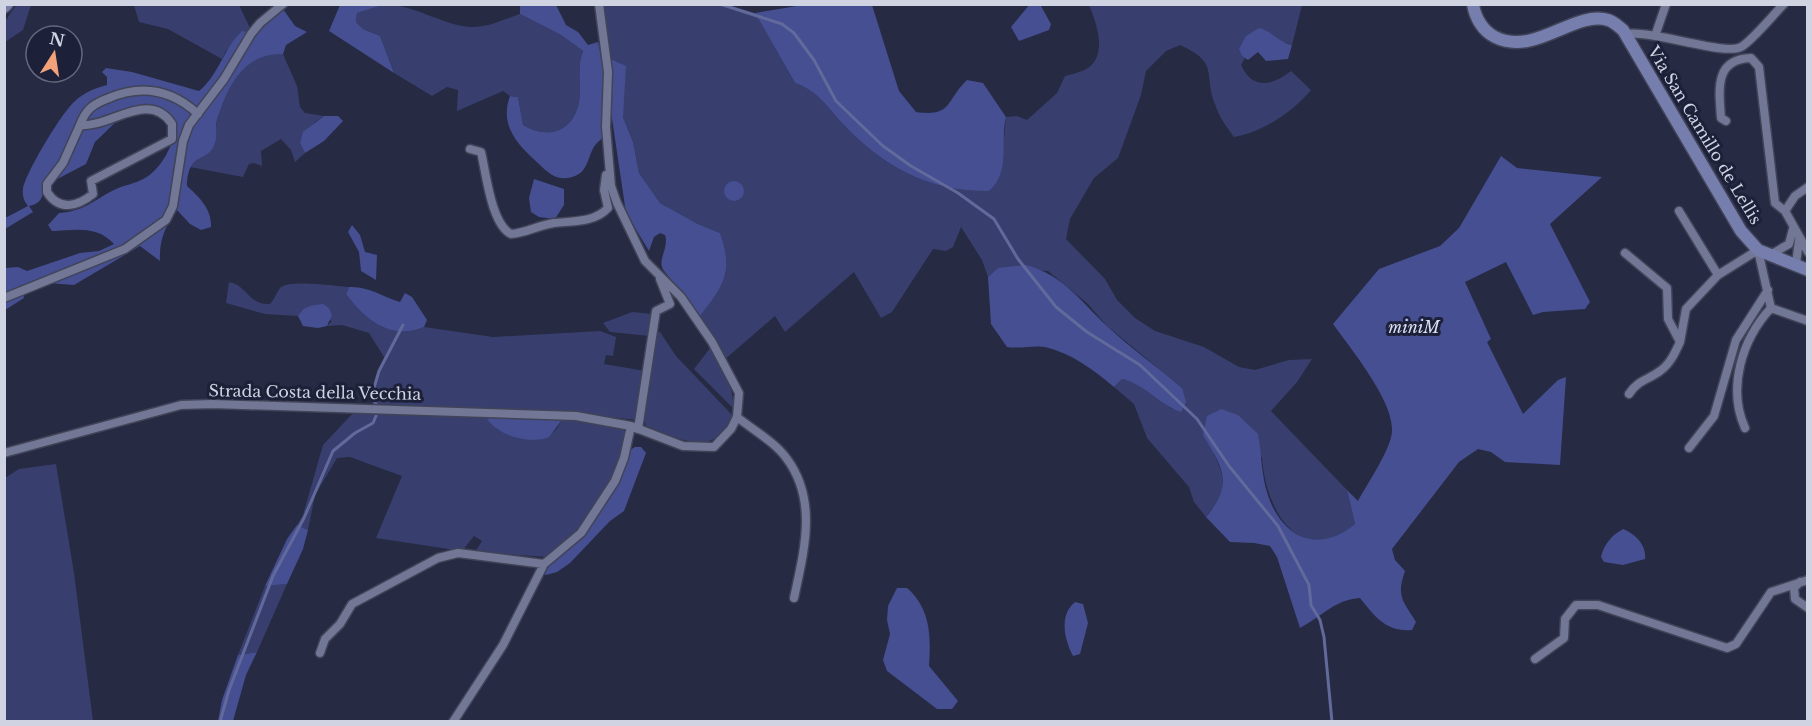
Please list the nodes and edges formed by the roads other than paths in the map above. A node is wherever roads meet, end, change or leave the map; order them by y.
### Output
1 (282, 4) edge
2 (599, 4) edge
3 (1473, 4) edge
4 (1666, 4) edge
5 (1784, 4) edge
6 (1626, 34) junction
7 (1655, 36) junction
8 (198, 114) junction
9 (1726, 121) dead end
10 (80, 125) junction
11 (470, 149) dead end
12 (608, 157) junction
13 (1808, 187) edge
14 (1785, 210) junction
15 (1679, 211) dead end
16 (1793, 229) junction
17 (1799, 240) junction
18 (1758, 250) junction
19 (1808, 252) edge
20 (1625, 253) dead end
21 (1772, 254) junction
22 (1797, 265) edge
23 (658, 273) junction
24 (1718, 275) junction
25 (1768, 291) junction
26 (4, 298) edge
27 (1772, 308) junction
28 (1808, 321) edge
29 (1680, 342) junction
30 (1629, 394) dead end
31 (737, 417) junction
32 (635, 427) junction
33 (1745, 428) dead end
34 (1689, 448) dead end
35 (4, 453) edge
36 (544, 564) junction
37 (1804, 581) edge
38 (794, 598) dead end
39 (1808, 608) edge
40 (320, 653) dead end
41 (1535, 659) dead end
42 (453, 722) edge

1 - 8 street
2 - 12 street
3 - 6 street, Via San Camillo de Lellis
4 - 7 street
5 - 7 street, Via San Camillo de Lellis
6 - 7 street, Via San Camillo de Lellis
6 - 18 street, Via San Camillo de Lellis
8 - 10 street
8 - 26 street
9 - 14 street, Via San Camillo de Lellis
10 - 10 street
11 - 12 street
12 - 23 street
13 - 14 street, Via San Camillo de Lellis
14 - 16 street, Via San Camillo de Lellis
15 - 24 street
16 - 17 street, Via San Camillo de Lellis
16 - 21 street
16 - 22 street
17 - 19 street, Via San Camillo de Lellis
17 - 22 street
18 - 21 street, Via San Camillo de Lellis
18 - 24 street, Via San Camillo de Lellis
18 - 25 street, Via San Camillo de Lellis
20 - 29 street
21 - 22 street, Via San Camillo de Lellis
23 - 31 street
23 - 32 street
24 - 29 street, Via San Camillo de Lellis
25 - 27 street, Via San Camillo de Lellis
25 - 34 street
27 - 28 street
27 - 33 street
29 - 30 street
31 - 32 street, Strada Costa della Vecchia
31 - 38 street
32 - 35 street, Strada Costa della Vecchia
32 - 36 street
36 - 40 street
36 - 42 street
37 - 39 street
37 - 41 street

